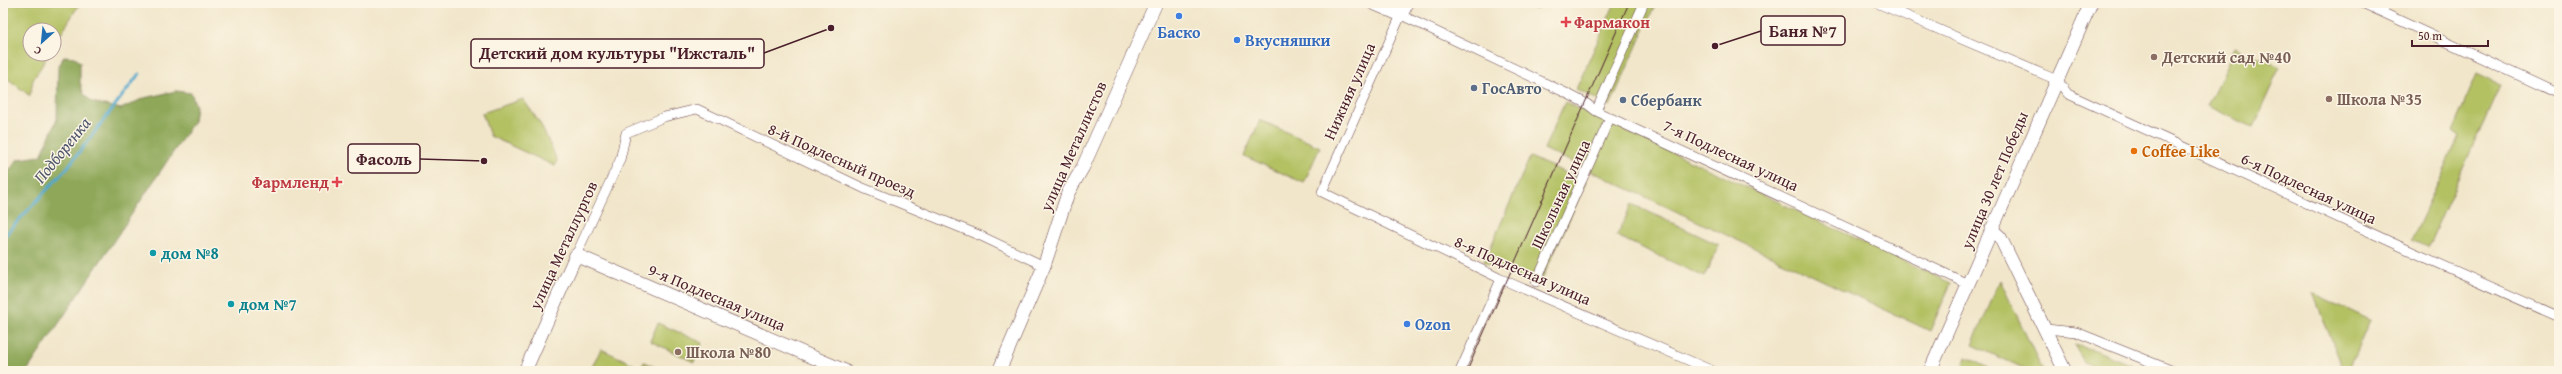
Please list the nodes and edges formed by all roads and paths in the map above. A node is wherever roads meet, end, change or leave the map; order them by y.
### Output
1 (1156, 3) edge
2 (1374, 3) edge
3 (1407, 3) edge
4 (1644, 3) edge
5 (1877, 3) edge
6 (2091, 3) edge
7 (2362, 3) edge
8 (1401, 15) junction
9 (2057, 80) junction
10 (2559, 94) edge
11 (1596, 111) junction
12 (1610, 118) junction
13 (626, 132) joint
14 (1322, 192) joint
15 (1991, 229) junction
16 (576, 255) junction
17 (1044, 266) junction
18 (1501, 279) junction
19 (1536, 282) dead end
20 (1968, 284) junction
21 (2559, 317) edge
22 (2046, 329) junction
23 (525, 371) edge
24 (845, 371) edge
25 (999, 371) edge
26 (1460, 371) edge
27 (1713, 371) edge
28 (1930, 371) edge
29 (2065, 371) edge
30 (2173, 371) edge

1 - 17 street, улица Металлистов
2 - 8 street, 7-я Подлесная улица
3 - 8 street, Нижняя улица
4 - 11 street
5 - 9 street, 6-я Подлесная улица
6 - 9 street, улица 30 лет Победы
7 - 10 street
8 - 11 street, 7-я Подлесная улица
8 - 14 street, Нижняя улица
9 - 15 street, улица 30 лет Победы
9 - 21 street, 6-я Подлесная улица
11 - 12 street, 7-я Подлесная улица
12 - 19 street, Школьная улица
12 - 20 street, 7-я Подлесная улица
13 - 16 street, улица Металлургов
13 - 17 street, 8-й Подлесный проезд
14 - 18 street, 8-я Подлесная улица
15 - 20 street, улица 30 лет Победы
15 - 22 street
16 - 23 street, улица Металлургов
16 - 24 street, 9-я Подлесная улица
17 - 25 street, улица Металлистов
18 - 26 street
18 - 27 street, 8-я Подлесная улица
20 - 28 street, улица 30 лет Победы
22 - 29 street
22 - 30 street

